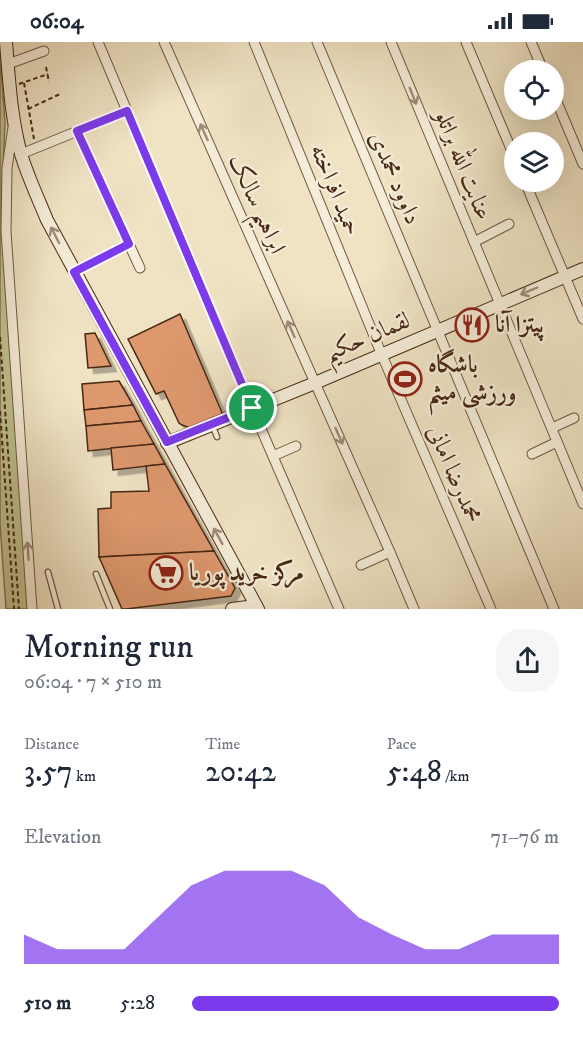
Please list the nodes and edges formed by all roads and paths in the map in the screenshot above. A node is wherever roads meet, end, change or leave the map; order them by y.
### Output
1 (6, 42) edge
2 (98, 42) edge
3 (164, 42) edge
4 (254, 42) edge
5 (317, 42) edge
6 (391, 42) edge
7 (466, 42) edge
8 (531, 42) edge
9 (44, 51) dead end
10 (539, 60) edge
11 (8, 64) junction
12 (46, 67) dead end
13 (48, 74) junction
14 (49, 82) dead end
15 (24, 83) junction
16 (9, 88) junction
17 (60, 93) dead end
18 (28, 109) junction
19 (127, 111) junction
20 (564, 119) edge
21 (14, 121) junction
22 (77, 131) junction
23 (504, 132) edge
24 (37, 148) junction
25 (21, 154) junction
26 (583, 164) edge
27 (529, 192) edge
28 (509, 224) dead end
29 (474, 242) junction
30 (129, 244) junction
31 (140, 268) dead end
32 (583, 269) edge
33 (74, 272) junction
34 (565, 276) junction
35 (499, 304) junction
36 (583, 319) edge
37 (438, 330) junction
38 (0, 337) edge
39 (381, 353) junction
40 (315, 383) junction
41 (252, 408) junction
42 (0, 411) edge
43 (574, 418) dead end
44 (212, 424) junction
45 (552, 428) junction
46 (217, 437) dead end
47 (167, 442) junction
48 (557, 442) junction
49 (296, 446) dead end
50 (532, 454) dead end
51 (273, 456) junction
52 (583, 504) edge
53 (390, 552) junction
54 (361, 565) dead end
55 (48, 572) dead end
56 (96, 574) dead end
57 (257, 607) edge
58 (14, 609) edge
59 (19, 609) edge
60 (32, 609) edge
61 (58, 609) edge
62 (110, 609) edge
63 (232, 609) edge
64 (339, 609) edge
65 (414, 609) edge
66 (491, 609) edge
67 (554, 609) edge

1 - 11 street
2 - 19 street
40 -> 3 street, ابراهیم سالک
4 - 39 street, حمید افراخته
5 - 37 street, داوود محمدی
6 -> 29 street, عنایت الله براتلو
7 - 23 street
8 - 10 street
9 - 11 street
11 - 16 street
12 - 13 path
13 - 14 path
13 - 15 path
15 - 16 path
15 - 18 path
16 - 21 street
17 - 18 path
18 - 24 path
19 - 22 street
19 - 41 street
20 - 26 street
21 - 25 street
60 -> 21 street
22 - 24 street
22 - 30 street
24 - 25 street
33 -> 25 street
27 - 34 street
28 - 29 street
29 - 35 street, عنایت الله براتلو
30 - 31 street
30 - 33 street
32 - 34 street, لقمان حکیم
33 - 47 street
34 -> 35 street, لقمان حکیم
34 - 36 street
35 - 37 street, لقمان حکیم
35 - 45 street, عنایت الله براتلو
37 - 39 street, لقمان حکیم
37 - 67 street, داوود محمدی
38 - 59 path
39 - 40 street, لقمان حکیم
39 - 66 street, محمدرضا امانی
40 - 41 street, لقمان حکیم
40 -> 53 street, ابراهیم سالک
41 - 44 street, لقمان حکیم
41 - 51 street
42 - 58 path
43 - 45 street
44 - 46 lane
44 - 47 street, لقمان حکیم
45 - 48 street, عنایت الله براتلو
57 -> 47 street
48 - 50 street
48 - 52 street, عنایت الله براتلو
49 - 51 street
51 - 64 street
53 - 54 street
53 - 65 street, ابراهیم سالک
55 - 61 lane
56 - 62 lane
57 - 63 street

